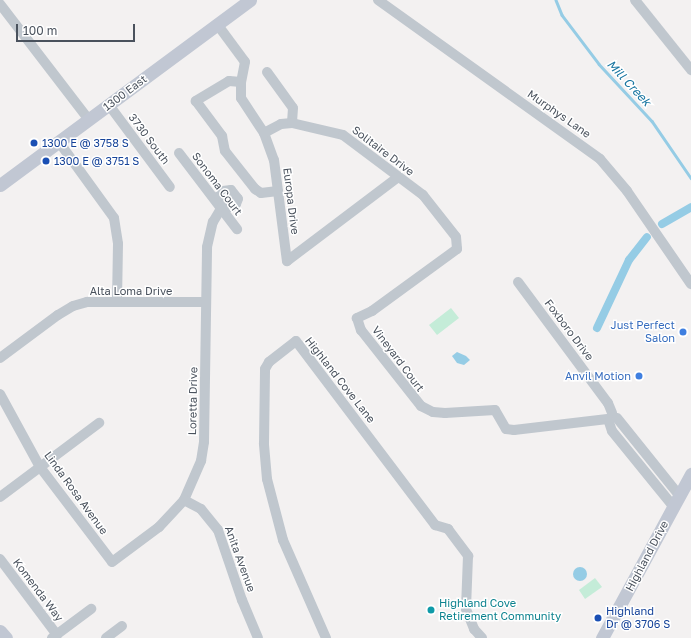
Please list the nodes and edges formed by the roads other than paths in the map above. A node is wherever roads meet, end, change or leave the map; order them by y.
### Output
1 (378, 0) edge
2 (635, 0) edge
3 (242, 2) edge
4 (0, 4) edge
5 (217, 24) junction
6 (691, 70) edge
7 (267, 72) dead end
8 (241, 82) junction
9 (109, 104) junction
10 (89, 120) junction
11 (292, 123) junction
12 (264, 133) junction
13 (59, 142) junction
14 (179, 153) dead end
15 (398, 177) junction
16 (1, 182) edge
17 (170, 187) dead end
18 (278, 191) junction
19 (222, 207) junction
20 (237, 230) dead end
21 (457, 249) joint
22 (518, 282) dead end
23 (691, 284) edge
24 (117, 301) junction
25 (206, 302) junction
26 (0, 358) edge
27 (0, 394) edge
28 (611, 418) junction
29 (99, 423) dead end
30 (40, 466) junction
31 (691, 474) edge
32 (0, 497) edge
33 (184, 500) junction
34 (676, 500) junction
35 (0, 560) edge
36 (112, 562) joint
37 (91, 609) dead end
38 (122, 626) dead end
39 (0, 630) edge
40 (55, 636) edge
41 (6, 638) edge
42 (106, 638) edge
43 (258, 638) edge
44 (326, 638) edge
45 (482, 638) edge
46 (602, 638) edge

1 - 23 street, Murphys Lane
2 - 6 street
3 - 5 main road, 1300 East
4 - 10 street
5 - 8 street, Europa Drive
5 - 9 main road, 1300 East
7 - 11 street
8 - 12 street, Europa Drive
8 - 18 street
9 - 10 main road, 1300 East
9 - 17 street, 3730 South
10 - 13 main road, 1300 East
11 - 12 street, Solitaire Drive
11 - 15 street, Solitaire Drive
12 - 18 street, Europa Drive
13 - 16 main road, 1300 East
13 - 24 street
14 - 19 street, Sonoma Court
15 - 18 street, Europa Drive
15 - 21 street, Solitaire Drive
19 - 20 street, Sonoma Court
19 - 25 street, Loretta Drive
21 - 28 street, Vineyard Court
22 - 28 street, Foxboro Drive
24 - 25 street, Alta Loma Drive
24 - 26 street, Alta Loma Drive
25 - 33 street, Loretta Drive
27 - 30 street, Linda Rosa Avenue
28 - 34 street, Foxboro Drive
29 - 30 street
30 - 32 street
30 - 36 street, Linda Rosa Avenue
31 - 34 main road, Highland Drive
33 - 36 street, Loretta Drive
33 - 43 street, Anita Avenue
34 - 46 main road, Highland Drive
35 - 40 street, Komenda Way
37 - 40 street
38 - 42 street
39 - 41 main road
44 - 45 street, Highland Cove Lane

